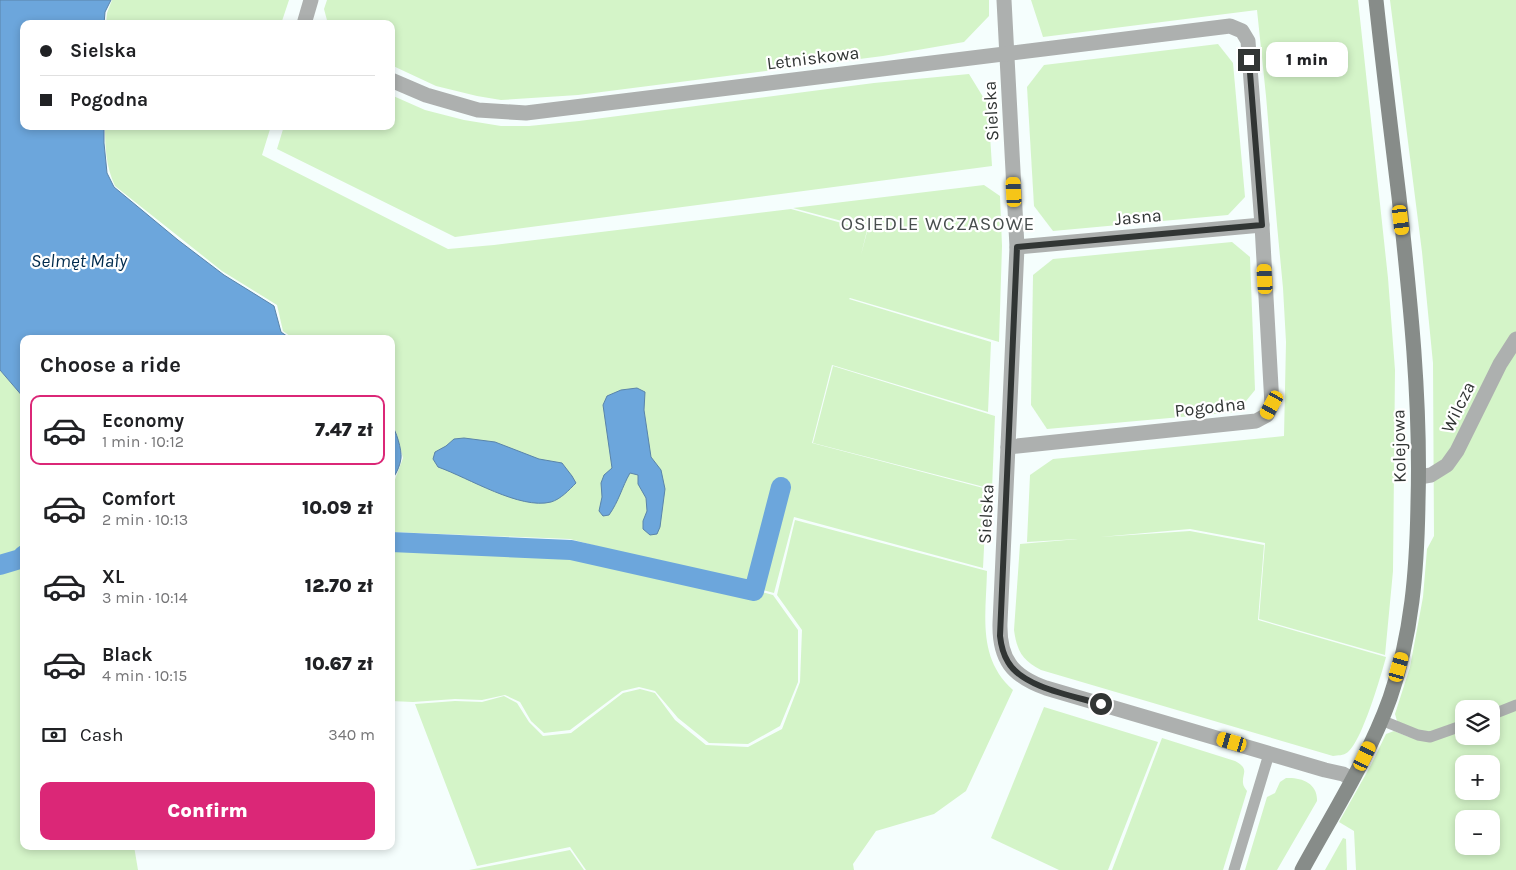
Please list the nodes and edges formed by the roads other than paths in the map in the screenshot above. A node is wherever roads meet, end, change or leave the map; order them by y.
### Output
1 (311, 0) edge
2 (1004, 0) edge
3 (1376, 0) edge
4 (305, 20) edge
5 (1242, 31) joint
6 (1008, 54) junction
7 (395, 82) edge
8 (1262, 225) junction
9 (1017, 247) junction
10 (1516, 338) edge
11 (1008, 447) junction
12 (1419, 477) junction
13 (1516, 705) edge
14 (1500, 711) edge
15 (1382, 720) junction
16 (1455, 728) edge
17 (1269, 754) junction
18 (1352, 779) junction
19 (1234, 870) edge
20 (1302, 870) edge

1 - 4 street
2 - 6 street, Sielska
3 - 12 street, Kolejowa
5 - 6 street, Letniskowa
5 - 8 street, Pogodna
6 - 7 street, Letniskowa
6 - 9 street, Sielska
8 - 9 street, Jasna
8 - 11 street, Pogodna
9 - 11 street, Sielska
10 - 12 street, Wilcza
11 - 17 street, Sielska
12 - 15 street, Kolejowa
13 - 14 lane
15 - 16 lane
15 - 18 street, Kolejowa
17 - 18 street, Sielska
17 - 19 lane
18 - 20 street, Kolejowa

